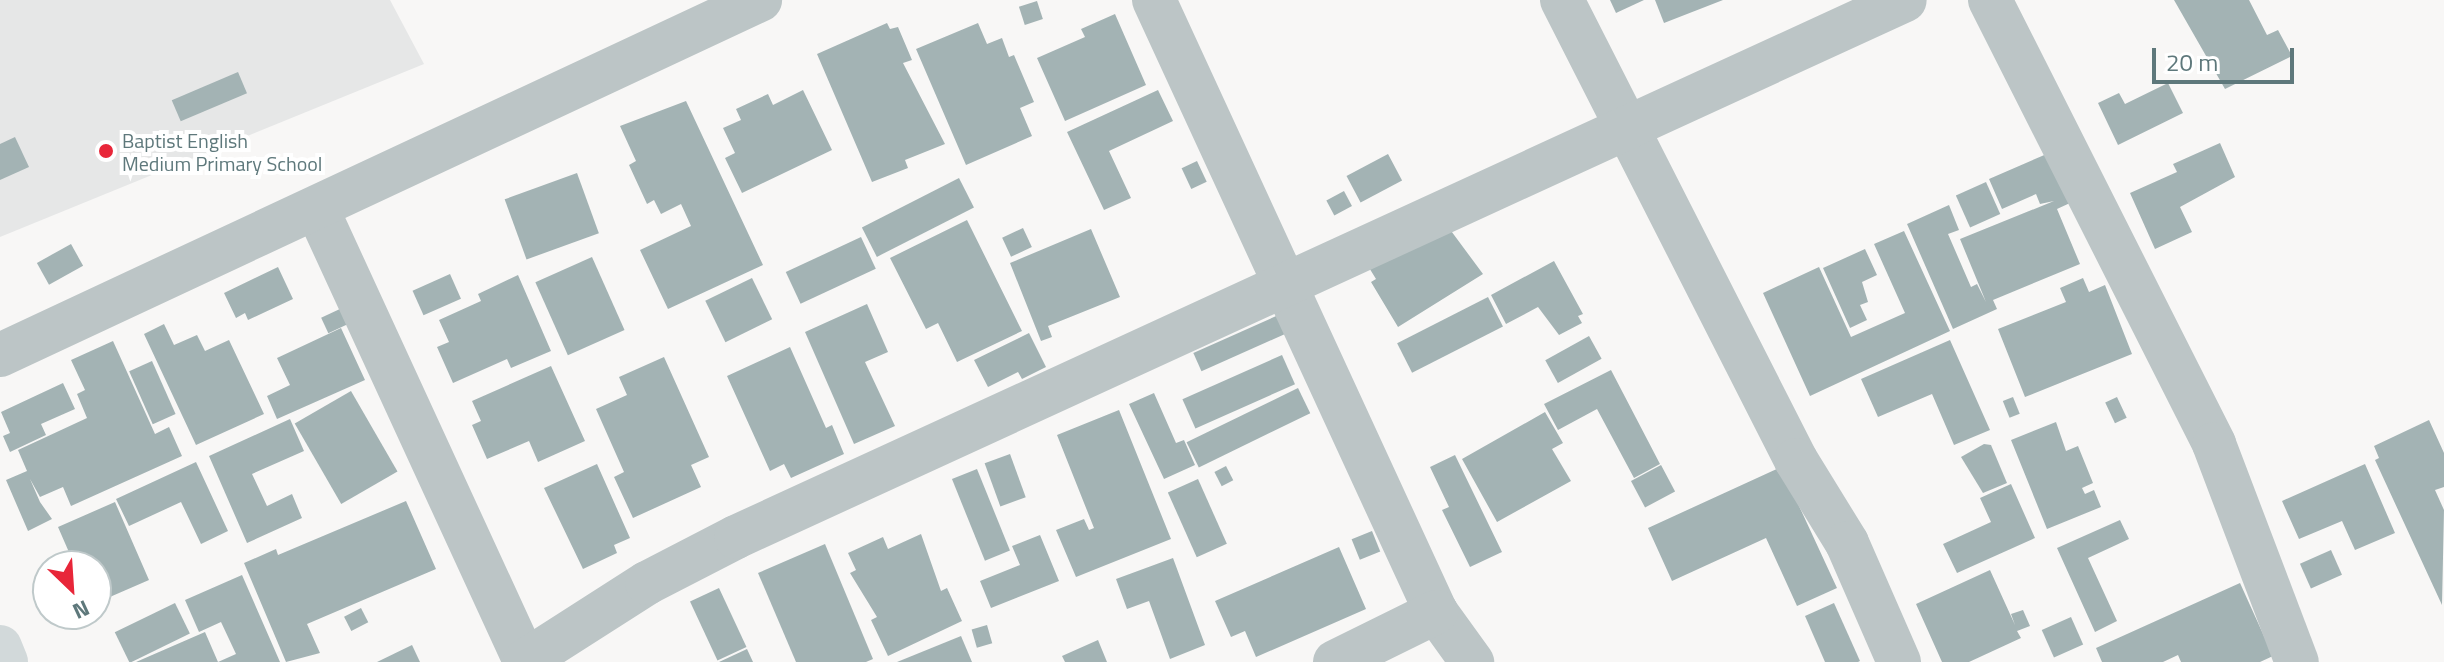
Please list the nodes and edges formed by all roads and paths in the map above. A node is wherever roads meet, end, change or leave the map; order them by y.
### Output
1 (760, 0) edge
2 (1154, 0) edge
3 (1562, 0) edge
4 (1905, 0) edge
5 (1990, 0) edge
6 (1624, 127) junction
7 (317, 209) junction
8 (1288, 285) junction
9 (0, 355) edge
10 (1436, 612) junction
11 (0, 647) edge
12 (6, 662) edge
13 (525, 662) edge
14 (1335, 662) edge
15 (1472, 662) edge
16 (1899, 662) edge
17 (2297, 662) edge

1 - 7 street
2 - 8 street
3 - 6 street
4 - 6 street
5 - 17 street
6 - 8 street
6 - 16 street
7 - 9 street
7 - 13 street
8 - 10 street
8 - 13 street
10 - 14 street
10 - 15 street
11 - 12 street

